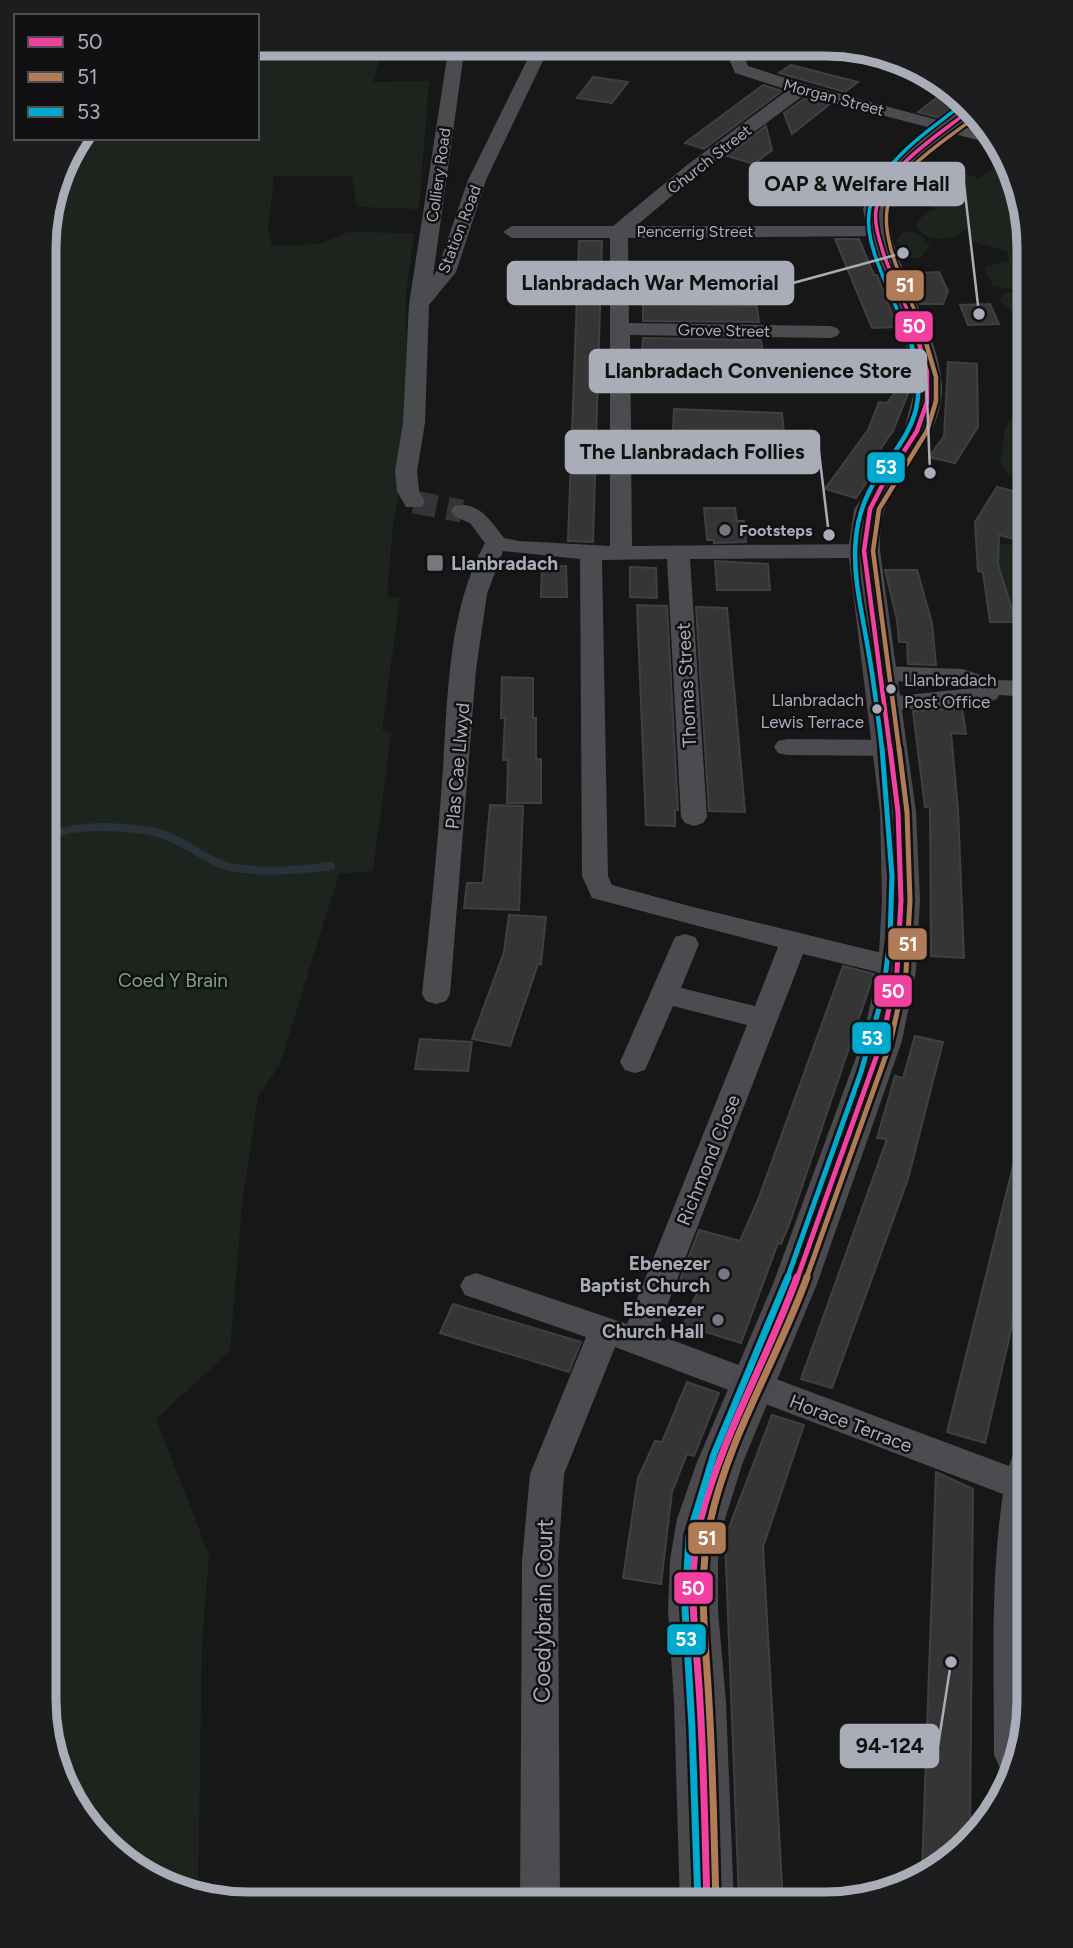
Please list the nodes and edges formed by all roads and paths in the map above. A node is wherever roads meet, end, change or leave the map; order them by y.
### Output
1 (455, 56) edge
2 (537, 56) edge
3 (738, 56) edge
4 (801, 89) junction
5 (964, 116) edge
6 (949, 129) junction
7 (983, 138) edge
8 (619, 232) junction
9 (878, 232) junction
10 (512, 233) dead end
11 (419, 304) junction
12 (619, 329) junction
13 (830, 332) dead end
14 (620, 437) junction
15 (806, 442) dead end
16 (414, 502) dead end
17 (462, 511) tunnel mouth
18 (496, 543) junction
19 (864, 551) junction
20 (591, 553) junction
21 (678, 553) junction
22 (621, 554) junction
23 (1017, 688) edge
24 (884, 689) junction
25 (787, 747) dead end
26 (893, 748) junction
27 (694, 817) dead end
28 (794, 942) junction
29 (685, 944) dead end
30 (898, 967) junction
31 (436, 993) dead end
32 (664, 994) junction
33 (764, 1019) junction
34 (635, 1062) dead end
35 (476, 1286) dead end
36 (621, 1335) junction
37 (753, 1385) junction
38 (1017, 1474) edge
39 (1017, 1530) edge
40 (1013, 1736) edge
41 (540, 1892) edge
42 (707, 1892) edge

1 - 11 street, Colliery Road
2 - 11 street, Station Road
3 - 4 street, Morgan Street
4 - 6 street, Morgan Street
4 - 8 street, Church Street
5 - 6 street
6 - 7 street, Morgan Street
6 - 9 street
8 - 9 street, Pencerrig Street
8 - 10 street, Pencerrig Street
8 - 12 street
9 - 19 street
11 - 16 street
12 - 13 street, Grove Street
12 - 14 street
14 - 15 street
14 - 22 street
17 - 18 street
18 - 20 street
18 - 31 street, Plas Cae Llwyd
19 - 21 street
19 - 24 street
20 - 22 street
20 - 28 street
21 - 22 street
21 - 27 street, Thomas Street
23 - 24 street
24 - 26 street
25 - 26 street
26 - 30 street
28 - 30 street
28 - 33 street, Richmond Close
29 - 32 street
30 - 37 street
32 - 33 street
32 - 34 street
33 - 36 street, Richmond Close
35 - 36 street, Horace Terrace
36 - 37 street, Horace Terrace
36 - 41 street, Coedybrain Court
37 - 38 street, Horace Terrace
37 - 42 street
39 - 40 street

